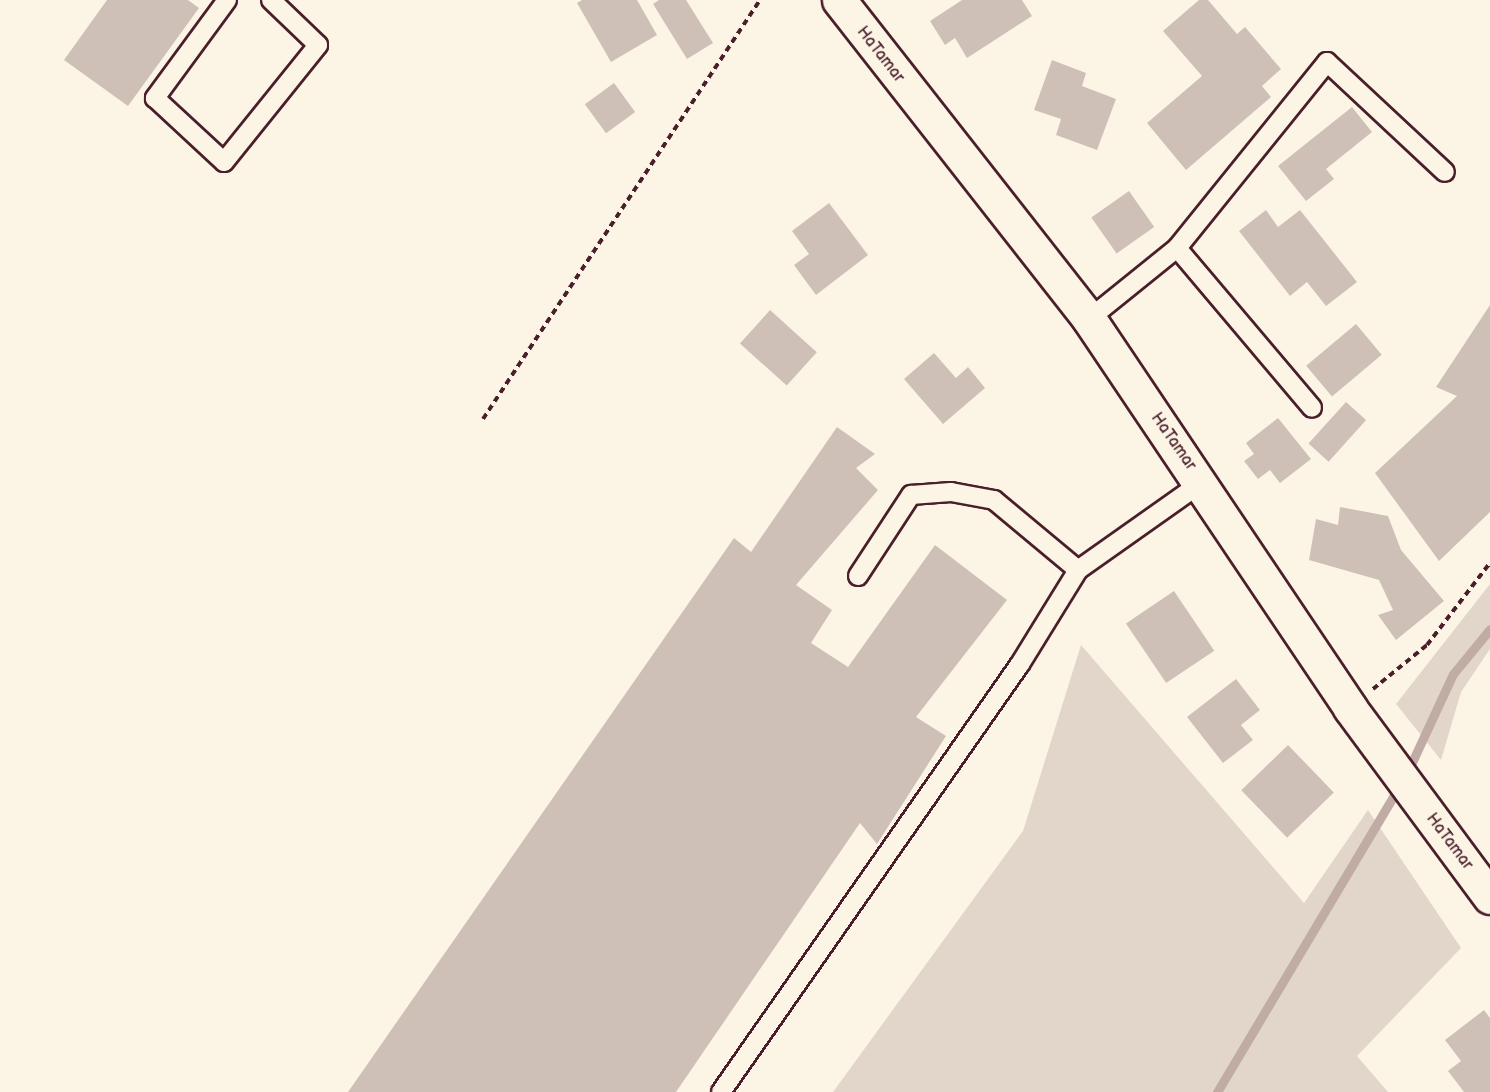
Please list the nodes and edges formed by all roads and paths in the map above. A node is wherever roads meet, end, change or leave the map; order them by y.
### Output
1 (227, 0) edge
2 (271, 0) edge
3 (760, 0) edge
4 (839, 0) edge
5 (1445, 172) dead end
6 (1177, 248) junction
7 (1089, 319) junction
8 (1312, 408) dead end
9 (483, 420) dead end
10 (1202, 483) junction
11 (1490, 563) edge
12 (1078, 570) junction
13 (858, 576) dead end
14 (1350, 708) junction
15 (1490, 897) edge
16 (721, 1092) edge

1 - 2 lane
3 - 9 path
4 - 7 street, HaTamar
5 - 6 lane
6 - 7 lane
6 - 8 lane
7 - 10 street, HaTamar
10 - 12 lane
10 - 14 street, HaTamar
11 - 14 path
12 - 13 lane
12 - 16 lane
14 - 15 street, HaTamar

